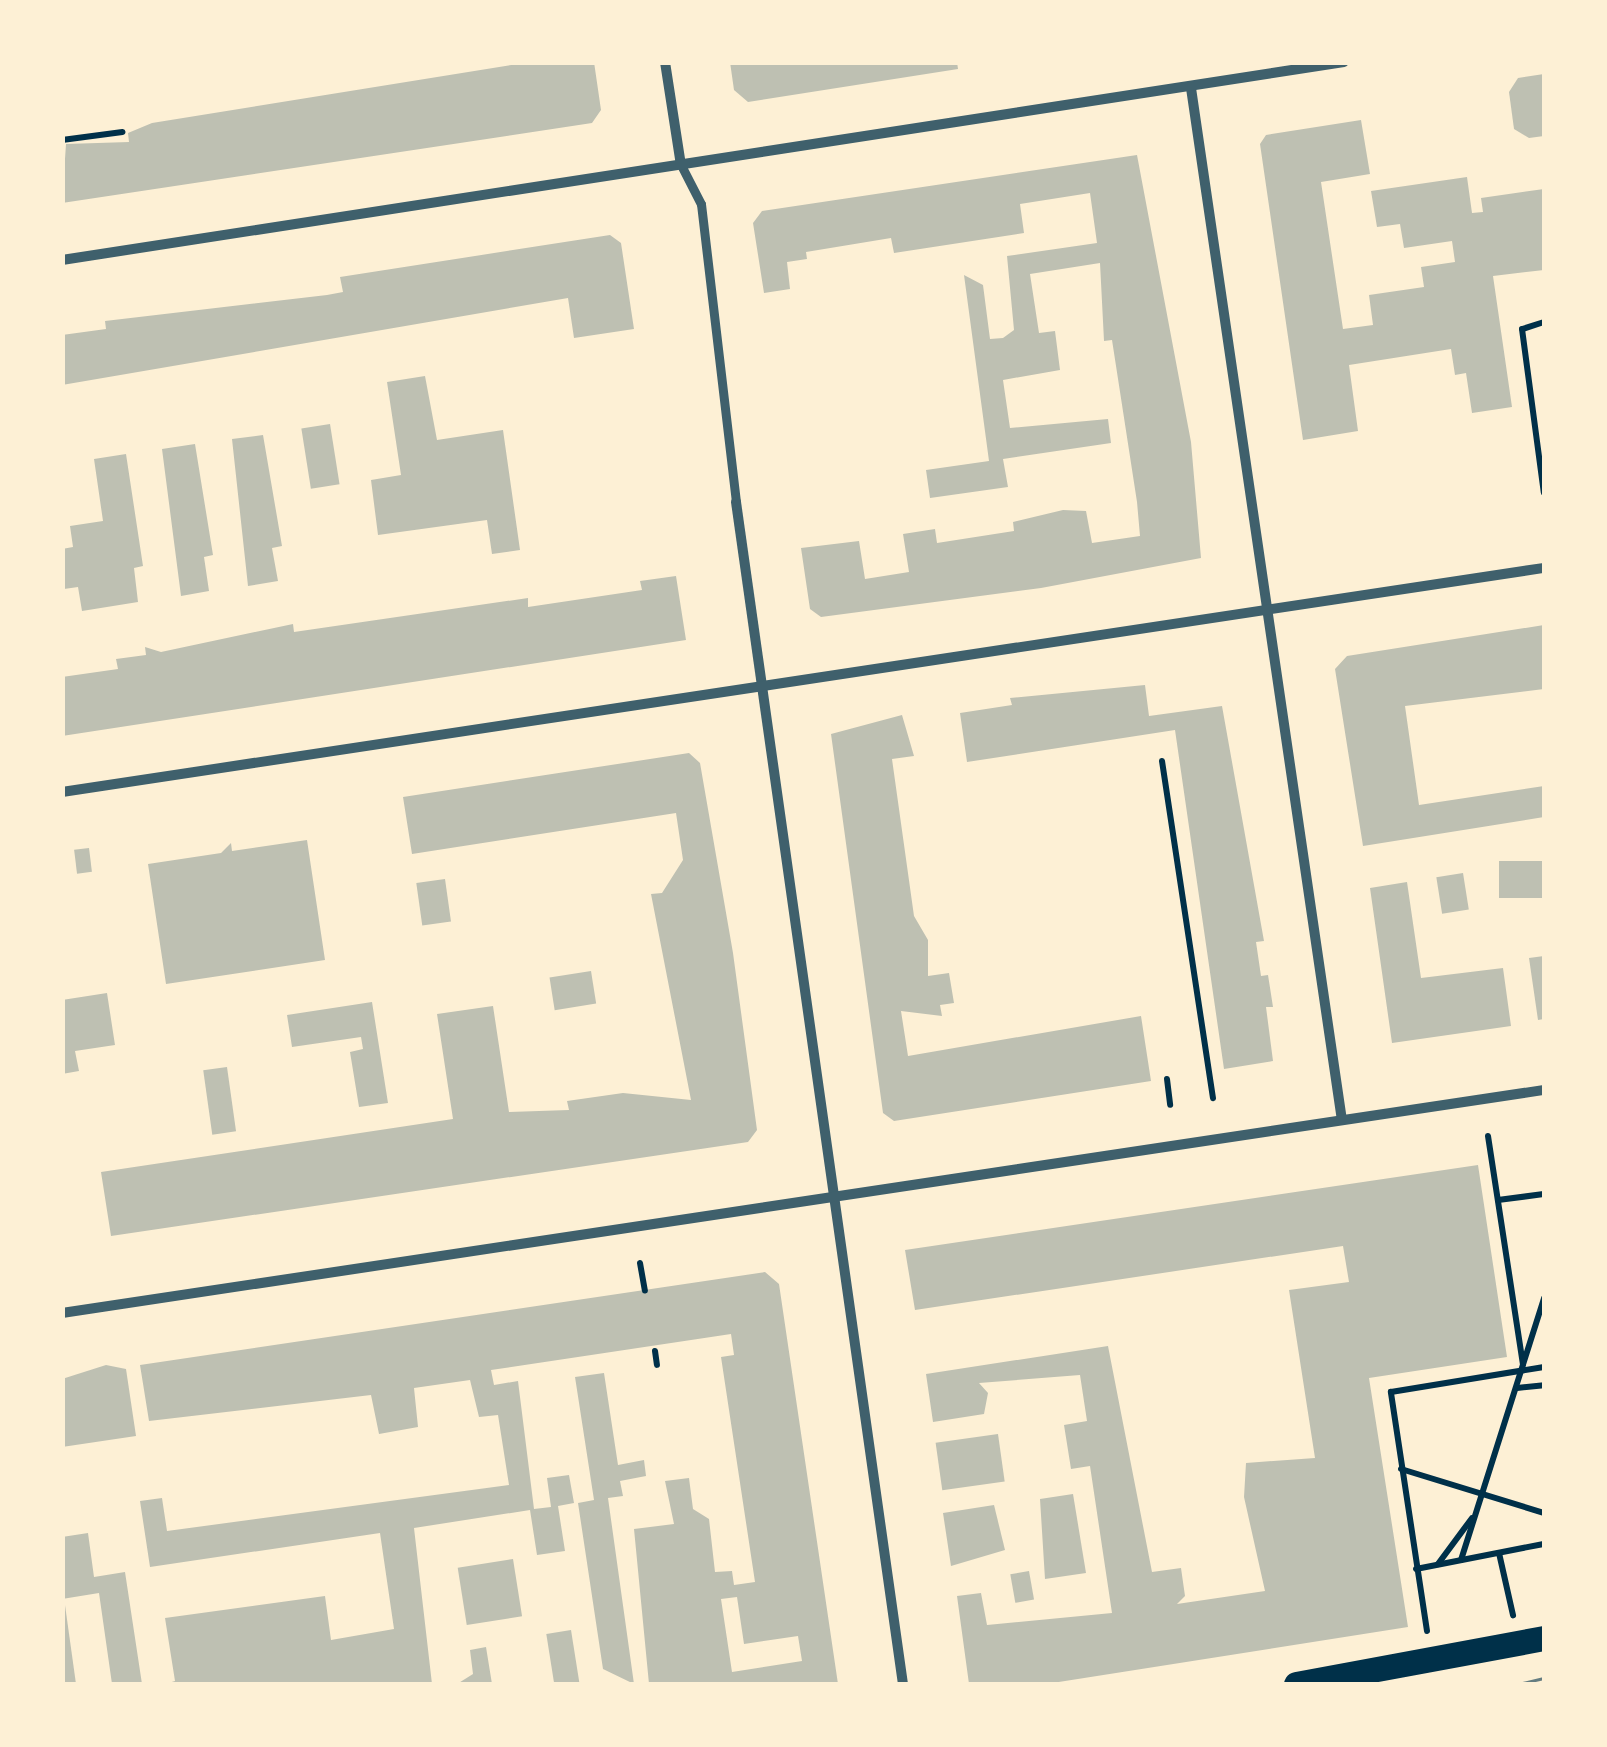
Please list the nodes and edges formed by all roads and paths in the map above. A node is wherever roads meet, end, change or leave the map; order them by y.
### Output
1 (665, 62) edge
2 (1344, 62) edge
3 (1192, 88) junction
4 (122, 132) dead end
5 (62, 140) edge
6 (681, 165) junction
7 (62, 260) edge
8 (1544, 322) edge
9 (1544, 492) edge
10 (736, 502) joint
11 (1544, 568) edge
12 (1268, 610) junction
13 (758, 688) junction
14 (1162, 761) dead end
15 (62, 792) edge
16 (1167, 1078) dead end
17 (1544, 1090) edge
18 (1214, 1098) dead end
19 (1170, 1104) dead end
20 (1342, 1120) junction
21 (1488, 1136) dead end
22 (1544, 1194) edge
23 (830, 1196) junction
24 (1498, 1200) junction
25 (640, 1262) dead end
26 (646, 1291) dead end
27 (1544, 1298) edge
28 (62, 1313) edge
29 (655, 1351) dead end
30 (657, 1365) dead end
31 (1544, 1366) edge
32 (1524, 1370) junction
33 (1544, 1385) edge
34 (1517, 1388) junction
35 (1401, 1469) junction
36 (1482, 1494) junction
37 (1476, 1512) junction
38 (1544, 1512) edge
39 (1544, 1544) edge
40 (1499, 1553) junction
41 (1461, 1560) junction
42 (1437, 1566) junction
43 (1416, 1569) junction
44 (1513, 1617) dead end
45 (1428, 1638) dead end
46 (1544, 1638) edge
47 (903, 1684) edge
48 (1296, 1684) edge

1 - 6 street
2 - 3 street
3 - 6 street
3 - 12 street
4 - 5 path
6 - 7 street
6 - 10 street
8 - 9 path
10 - 13 street
11 - 12 street
12 - 13 street
12 - 20 street
13 - 15 street
13 - 23 street
14 - 18 path
16 - 19 path
17 - 20 street
20 - 23 street
21 - 24 path
22 - 24 path
23 - 28 street
23 - 47 street
24 - 32 path
25 - 26 path
27 - 32 path
29 - 30 path
31 - 32 path
32 - 34 path
32 - 35 path
33 - 34 path
34 - 36 path
35 - 36 path
35 - 43 path
36 - 37 path
36 - 38 path
37 - 41 path
37 - 42 path
39 - 40 path
40 - 41 path
40 - 44 path
41 - 42 path
42 - 43 path
43 - 45 path
46 - 48 main road

